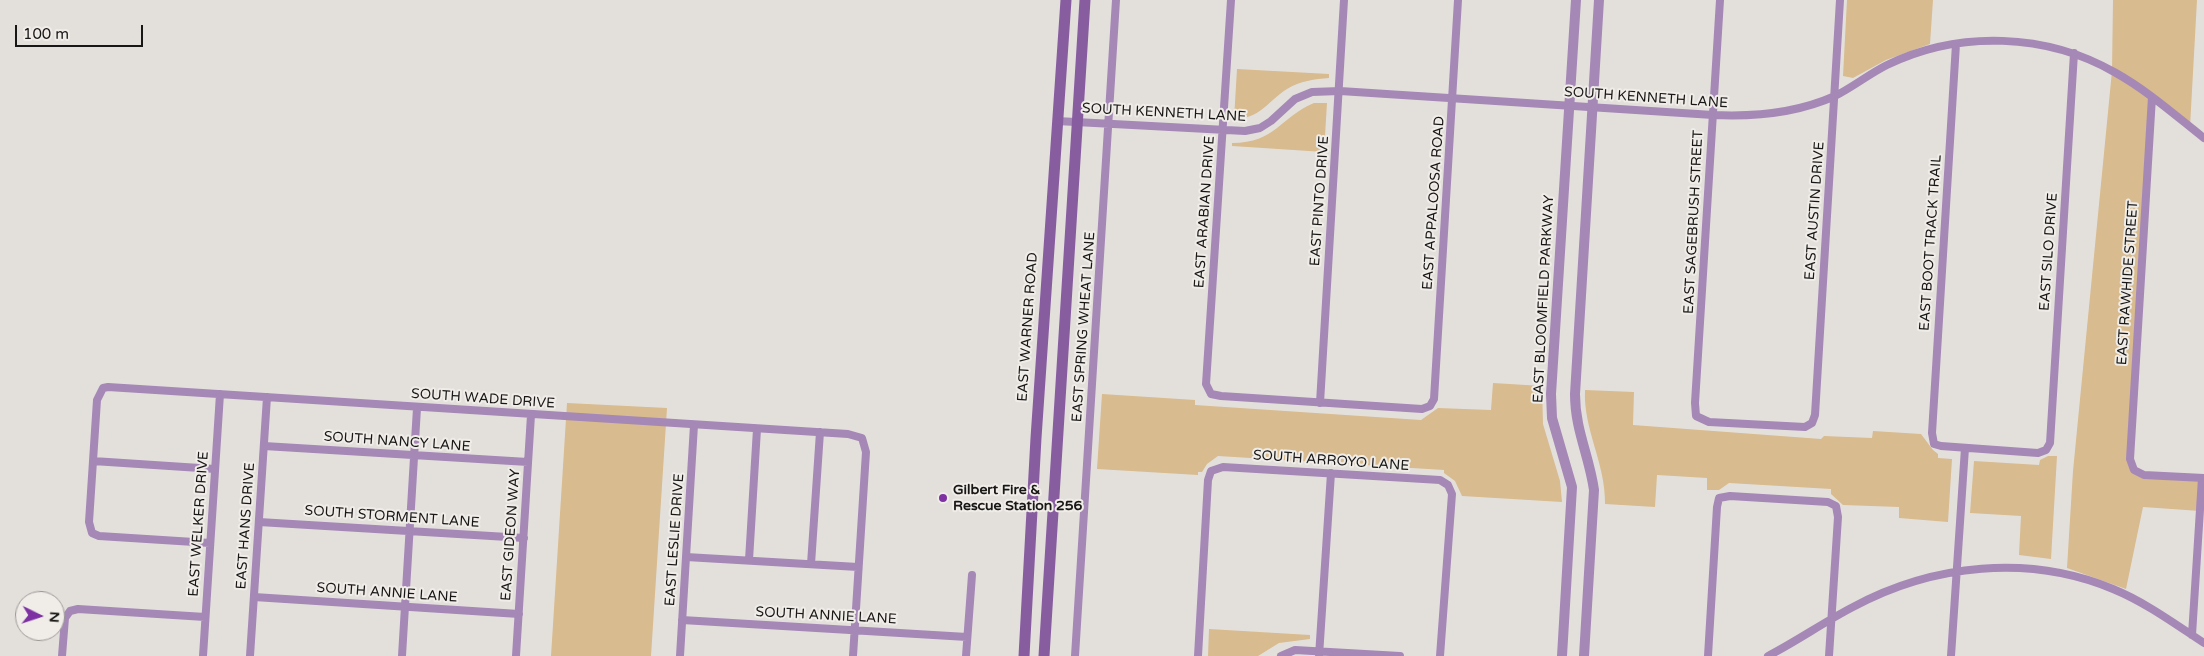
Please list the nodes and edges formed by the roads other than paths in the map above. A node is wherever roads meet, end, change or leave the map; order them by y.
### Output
1 (1066, 0) edge
2 (1085, 0) edge
3 (1116, 0) edge
4 (1231, 0) edge
5 (1344, 0) edge
6 (1458, 0) edge
7 (1576, 0) edge
8 (1599, 0) edge
9 (1720, 0) edge
10 (1840, 0) edge
11 (1956, 44) junction
12 (2074, 54) junction
13 (1340, 91) junction
14 (1835, 96) junction
15 (2152, 97) junction
16 (1453, 98) junction
17 (1570, 105) junction
18 (1592, 106) junction
19 (1713, 115) junction
20 (1057, 121) junction
21 (1077, 122) junction
22 (1109, 123) junction
23 (1224, 130) junction
24 (2204, 138) edge
25 (220, 394) junction
26 (267, 397) junction
27 (1320, 403) junction
28 (417, 408) junction
29 (531, 415) junction
30 (1696, 416) joint
31 (694, 425) junction
32 (757, 428) junction
33 (820, 432) junction
34 (1036, 438) junction
35 (1057, 439) junction
36 (264, 446) junction
37 (1965, 448) junction
38 (414, 455) junction
39 (93, 461) junction
40 (528, 462) junction
41 (215, 469) junction
42 (1331, 473) junction
43 (2203, 478) edge
44 (259, 522) junction
45 (409, 531) junction
46 (524, 538) junction
47 (210, 543) junction
48 (686, 556) junction
49 (749, 560) junction
50 (811, 564) junction
51 (858, 567) junction
52 (1957, 570) junction
53 (972, 575) dead end
54 (254, 597) junction
55 (405, 607) junction
56 (519, 614) junction
57 (205, 617) junction
58 (682, 620) junction
59 (1831, 620) junction
60 (854, 630) junction
61 (2192, 635) junction
62 (968, 637) junction
63 (2204, 643) edge
64 (1320, 653) edge
65 (62, 656) edge
66 (203, 656) edge
67 (250, 656) edge
68 (402, 656) edge
69 (516, 656) edge
70 (680, 656) edge
71 (853, 656) edge
72 (966, 656) edge
73 (1024, 656) edge
74 (1044, 656) edge
75 (1075, 656) edge
76 (1198, 656) edge
77 (1281, 656) edge
78 (1400, 656) edge
79 (1440, 656) edge
80 (1562, 656) edge
81 (1584, 656) edge
82 (1708, 656) edge
83 (1768, 656) edge
84 (1829, 656) edge
85 (1952, 656) edge

1 - 20 main road, EAST WARNER ROAD
2 - 21 main road
3 - 22 street, EAST SPRING WHEAT LANE
4 - 23 street, EAST ARABIAN DRIVE
5 - 13 street, EAST PINTO DRIVE
6 - 16 street, EAST APPALOOSA ROAD
7 - 17 street, EAST BLOOMFIELD PARKWAY
8 - 18 street
9 - 19 street, EAST SAGEBRUSH STREET
10 - 14 street, EAST AUSTIN DRIVE
11 - 12 street, SOUTH KENNETH LANE
11 - 14 street, SOUTH KENNETH LANE
11 - 37 street, EAST BOOT TRACK TRAIL
12 - 15 street, SOUTH KENNETH LANE
12 - 37 street, EAST SILO DRIVE
13 - 16 street, SOUTH KENNETH LANE
13 - 23 street, SOUTH KENNETH LANE
13 - 27 street, EAST PINTO DRIVE
14 - 19 street, SOUTH KENNETH LANE
14 - 30 street, EAST AUSTIN DRIVE
15 - 24 street, SOUTH KENNETH LANE
15 - 43 street, EAST RAWHIDE STREET
16 - 17 street, SOUTH KENNETH LANE
16 - 27 street, EAST APPALOOSA ROAD
17 - 18 street, SOUTH KENNETH LANE
17 - 80 street, EAST BLOOMFIELD PARKWAY
18 - 19 street, SOUTH KENNETH LANE
18 - 81 street
19 - 30 street, EAST SAGEBRUSH STREET
20 - 21 street, SOUTH KENNETH LANE
20 - 34 main road, EAST WARNER ROAD
21 - 22 street, SOUTH KENNETH LANE
21 - 35 main road
22 - 23 street, SOUTH KENNETH LANE
22 - 75 street, EAST SPRING WHEAT LANE
23 - 27 street, EAST ARABIAN DRIVE
25 - 26 street, SOUTH WADE DRIVE
25 - 39 street, SOUTH WADE DRIVE
25 - 41 street, EAST WELKER DRIVE
26 - 28 street, SOUTH WADE DRIVE
26 - 36 street, EAST HANS DRIVE
28 - 29 street, SOUTH WADE DRIVE
28 - 38 street
29 - 31 street, SOUTH WADE DRIVE
29 - 40 street, EAST GIDEON WAY
31 - 32 street, SOUTH WADE DRIVE
31 - 48 street, EAST LESLIE DRIVE
32 - 33 street, SOUTH WADE DRIVE
32 - 49 street
33 - 50 street
33 - 51 street, SOUTH WADE DRIVE
34 - 35 main road
34 - 73 main road, EAST WARNER ROAD
35 - 74 main road
36 - 38 street, SOUTH NANCY LANE
36 - 44 street, EAST HANS DRIVE
37 - 52 street
38 - 40 street, SOUTH NANCY LANE
38 - 45 street
39 - 41 street
39 - 47 street
40 - 46 street, EAST GIDEON WAY
41 - 47 street, EAST WELKER DRIVE
42 - 64 street
42 - 76 street, SOUTH ARROYO LANE
42 - 79 street, SOUTH ARROYO LANE
43 - 61 street
44 - 45 street, SOUTH STORMENT LANE
44 - 54 street, EAST HANS DRIVE
45 - 46 street, SOUTH STORMENT LANE
45 - 55 street
46 - 56 street, EAST GIDEON WAY
47 - 57 street, EAST WELKER DRIVE
48 - 49 street
48 - 58 street, EAST LESLIE DRIVE
49 - 50 street
50 - 51 street
51 - 60 street
52 - 59 street
52 - 61 street
52 - 85 street
53 - 62 street
54 - 55 street, SOUTH ANNIE LANE
54 - 67 street, EAST HANS DRIVE
55 - 56 street, SOUTH ANNIE LANE
55 - 68 street
56 - 69 street, EAST GIDEON WAY
57 - 65 street
57 - 66 street, EAST WELKER DRIVE
58 - 60 street, SOUTH ANNIE LANE
58 - 70 street, EAST LESLIE DRIVE
59 - 82 street
59 - 83 street
59 - 84 street
60 - 62 street, SOUTH ANNIE LANE
60 - 71 street
61 - 63 street
62 - 72 street
64 - 77 street
64 - 78 street

